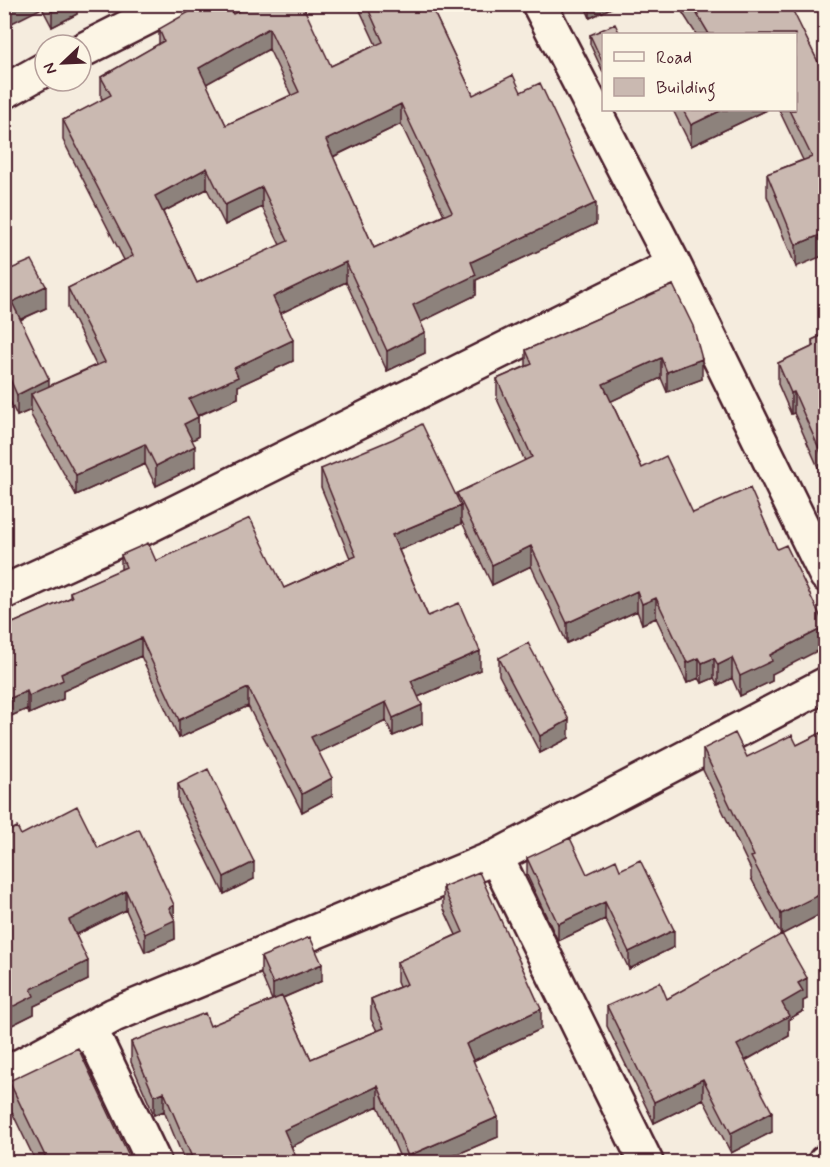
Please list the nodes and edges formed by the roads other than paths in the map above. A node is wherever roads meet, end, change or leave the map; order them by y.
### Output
1 (174, 4) edge
2 (539, 4) edge
3 (93, 45) edge
4 (33, 76) edge
5 (4, 92) edge
6 (674, 265) junction
7 (825, 575) edge
8 (4, 592) edge
9 (825, 684) edge
10 (496, 857) junction
11 (90, 1028) junction
12 (4, 1075) edge
13 (154, 1162) edge
14 (646, 1162) edge

1 - 3 street
2 - 6 street
4 - 5 street
6 - 7 street
6 - 8 street
9 - 10 street
10 - 11 street
10 - 14 street
11 - 12 street
11 - 13 street

